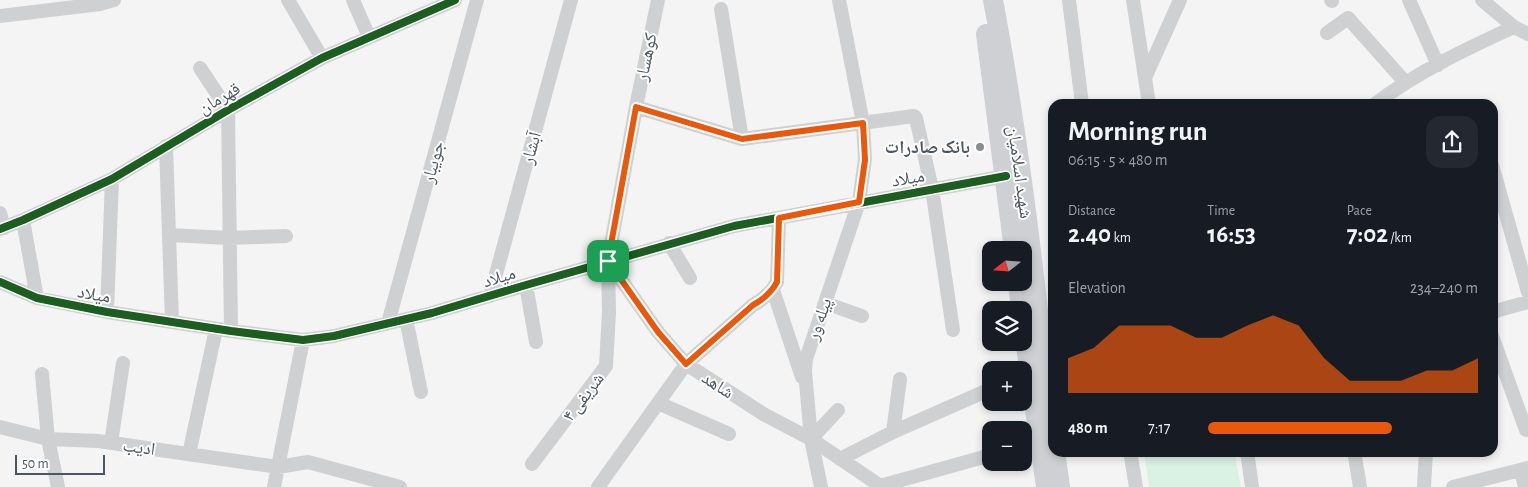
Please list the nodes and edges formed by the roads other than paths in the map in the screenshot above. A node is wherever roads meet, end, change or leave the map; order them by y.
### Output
1 (114, 0) edge
2 (288, 0) edge
3 (353, 0) edge
4 (455, 0) edge
5 (477, 0) edge
6 (571, 0) edge
7 (658, 0) edge
8 (839, 0) edge
9 (979, 0) edge
10 (993, 0) edge
11 (1069, 0) edge
12 (1133, 0) edge
13 (1180, 0) edge
14 (1409, 0) edge
15 (1482, 0) edge
16 (94, 2) edge
17 (721, 9) dead end
18 (0, 16) edge
19 (1514, 27) junction
20 (1327, 33) dead end
21 (1528, 34) edge
22 (370, 37) junction
23 (322, 58) junction
24 (1438, 65) junction
25 (200, 68) dead end
26 (1145, 78) junction
27 (1405, 82) junction
28 (1081, 99) edge
29 (1148, 99) edge
30 (1382, 99) edge
31 (636, 107) junction
32 (228, 110) junction
33 (863, 123) junction
34 (742, 139) junction
35 (166, 146) junction
36 (1006, 176) junction
37 (112, 179) junction
38 (1498, 186) edge
39 (932, 189) junction
40 (859, 202) junction
41 (0, 213) edge
42 (779, 218) junction
43 (23, 220) junction
44 (2, 228) edge
45 (169, 235) junction
46 (286, 236) dead end
47 (230, 238) junction
48 (1013, 241) edge
49 (669, 243) junction
50 (608, 261) junction
51 (690, 278) dead end
52 (0, 282) edge
53 (526, 285) junction
54 (773, 290) junction
55 (1528, 292) edge
56 (490, 296) junction
57 (37, 298) junction
58 (1528, 302) edge
59 (825, 303) junction
60 (1498, 310) edge
61 (107, 312) junction
62 (862, 316) dead end
63 (406, 319) junction
64 (172, 322) junction
65 (388, 323) junction
66 (216, 329) junction
67 (953, 330) dead end
68 (231, 331) junction
69 (303, 340) junction
70 (536, 342) dead end
71 (1027, 351) edge
72 (1498, 353) edge
73 (123, 363) dead end
74 (686, 364) junction
75 (42, 374) dead end
76 (900, 379) dead end
77 (421, 392) dead end
78 (807, 393) junction
79 (982, 393) edge
80 (658, 403) junction
81 (838, 410) dead end
82 (0, 427) edge
83 (1526, 430) dead end
84 (893, 432) junction
85 (729, 434) dead end
86 (48, 439) junction
87 (811, 439) junction
88 (111, 443) junction
89 (1044, 443) edge
90 (189, 454) junction
91 (1049, 457) edge
92 (1131, 457) edge
93 (1248, 457) edge
94 (1355, 457) edge
95 (1426, 457) edge
96 (982, 458) edge
97 (840, 459) junction
98 (532, 464) dead end
99 (278, 467) junction
100 (1524, 469) edge
101 (881, 486) edge
102 (58, 487) edge
103 (274, 487) edge
104 (400, 487) edge
105 (598, 487) edge
106 (821, 487) edge
107 (1046, 487) edge
108 (1060, 487) edge
109 (1136, 487) edge
110 (1252, 487) edge
111 (1360, 487) edge
112 (1424, 487) edge
113 (1453, 487) edge
114 (1525, 487) edge

1 - 16 street
2 - 23 street
3 - 22 street
4 - 22 street, قهرمان
5 - 65 street, جویبار
6 - 56 street, آبشار
7 - 31 street, کوهسار
8 - 33 street, پیله ور
9 - 36 main road, شهید اسلامیان
10 - 89 main road, شهید اسلامیان
11 - 28 street
12 - 26 street
13 - 26 street
14 - 24 street
15 - 19 street
16 - 18 street
17 - 34 street
19 - 21 street
19 - 24 street
20 - 27 street
22 - 23 street, قهرمان
23 - 32 street, قهرمان
24 - 27 street
25 - 32 street
26 - 29 street
27 - 30 street
31 - 34 street
31 - 50 street, کوهسار
32 - 35 street, قهرمان
32 - 47 street
33 - 34 street
33 - 39 street
33 - 40 street, پیله ور
35 - 37 street, قهرمان
35 - 45 street
36 - 39 street, میلاد
36 - 48 main road, شهید اسلامیان
37 - 43 street, قهرمان
37 - 61 street
38 - 55 street
39 - 40 street, میلاد
39 - 67 street
40 - 42 street, میلاد
40 - 59 street, پیله ور
41 - 44 street
42 - 49 street, میلاد
42 - 54 street
43 - 44 street, قهرمان
43 - 57 street
45 - 47 street
45 - 64 street
46 - 47 street
47 - 68 street
49 - 50 street, میلاد
49 - 51 street
50 - 53 street, میلاد
50 - 74 street, شاهد
50 - 98 street, شریفی ۴
52 - 57 street, میلاد
53 - 56 street, میلاد
53 - 70 street
54 - 74 street
54 - 78 street
56 - 63 street, میلاد
57 - 61 street, میلاد
58 - 60 street
59 - 62 street
59 - 78 street, پیله ور
61 - 64 street, میلاد
63 - 65 street, میلاد
63 - 77 street
64 - 66 street, میلاد
65 - 69 street, میلاد
66 - 68 street, میلاد
66 - 90 street
68 - 69 street, میلاد
69 - 99 street
71 - 89 main road, شهید اسلامیان
72 - 83 street
73 - 88 street
74 - 80 street
74 - 87 street, شاهد
75 - 86 street
76 - 84 street
78 - 87 street, پیله ور
79 - 84 street
80 - 85 street
80 - 105 street
81 - 87 street
82 - 86 street, ادیب
84 - 97 street
86 - 88 street, ادیب
86 - 102 street
87 - 97 street, شاهد
87 - 106 street, پیله ور
88 - 90 street, ادیب
89 - 107 main road, شهید اسلامیان
90 - 99 street, ادیب
91 - 108 main road, شهید اسلامیان
92 - 109 street
93 - 110 street
94 - 111 street
95 - 112 street
96 - 101 street
97 - 101 street, شاهد
99 - 103 street
99 - 104 street, ادیب
100 - 113 street
100 - 114 street

